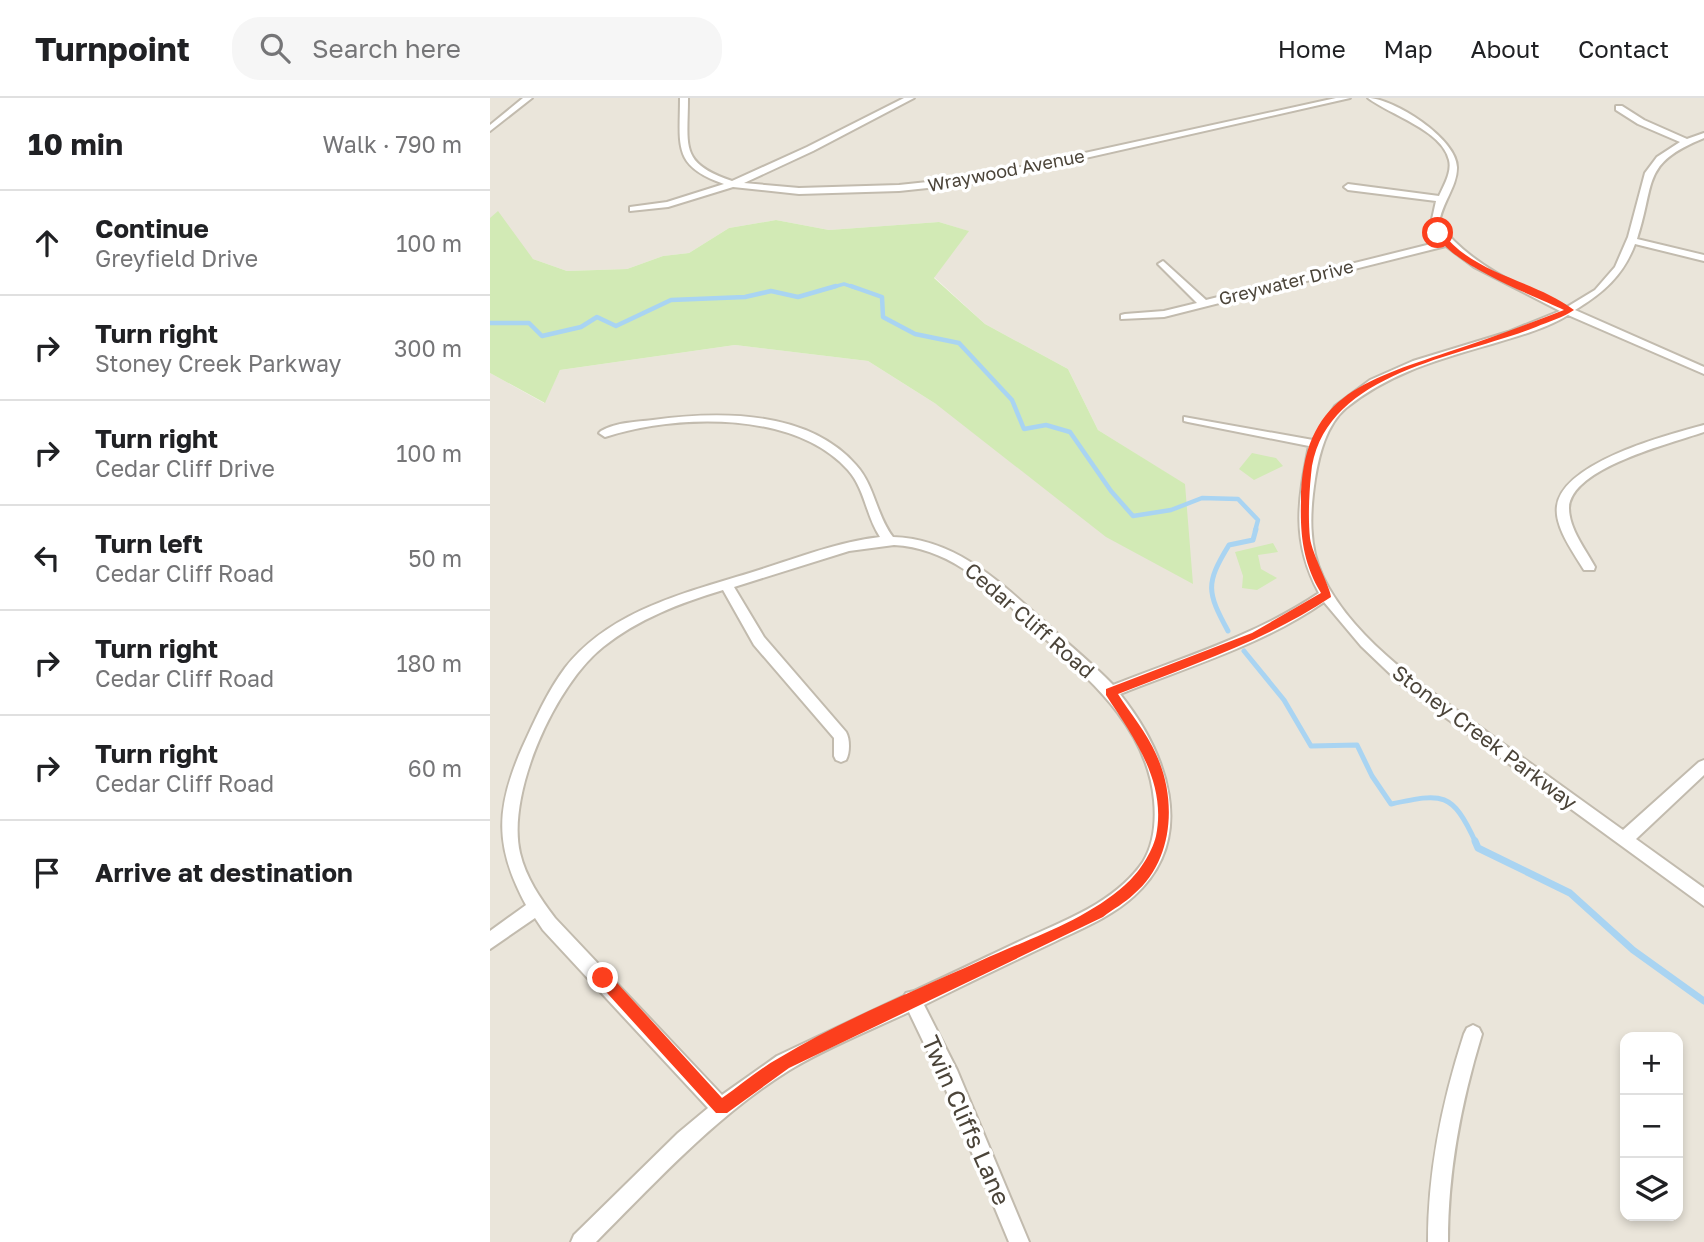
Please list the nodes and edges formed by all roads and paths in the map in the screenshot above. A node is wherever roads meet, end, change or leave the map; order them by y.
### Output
1 (528, 98) edge
2 (684, 98) edge
3 (910, 98) edge
4 (1346, 98) edge
5 (1372, 98) edge
6 (1619, 108) dead end
7 (490, 129) edge
8 (1704, 135) edge
9 (1687, 142) junction
10 (732, 184) junction
11 (1348, 187) dead end
12 (1442, 199) junction
13 (633, 209) dead end
14 (1632, 241) junction
15 (1446, 243) junction
16 (1704, 258) edge
17 (1163, 264) dead end
18 (1203, 303) junction
19 (1570, 310) junction
20 (1125, 317) dead end
21 (1704, 371) edge
22 (1188, 419) dead end
23 (1704, 428) edge
24 (605, 433) dead end
25 (1314, 443) junction
26 (889, 541) junction
27 (1589, 568) dead end
28 (726, 585) junction
29 (1327, 594) junction
30 (1110, 692) junction
31 (841, 756) dead end
32 (1704, 766) edge
33 (1624, 841) junction
34 (1704, 898) edge
35 (536, 907) junction
36 (490, 941) edge
37 (912, 999) junction
38 (1472, 1034) dead end
39 (721, 1108) junction
40 (581, 1242) edge
41 (1019, 1242) edge
42 (1438, 1242) edge

1 - 7 street
2 - 10 street, Wraywood Avenue
3 - 10 street
4 - 10 street, Wraywood Avenue
5 - 12 street
6 - 9 street
8 - 9 street, Stoney Creek Parkway
9 - 14 street, Stoney Creek Parkway
10 - 13 street
11 - 12 street
12 - 15 street
14 - 16 street
14 - 19 street, Stoney Creek Parkway
15 - 18 street, Greywater Drive
15 - 19 street
17 - 18 street
18 - 20 street, Greywater Drive
19 - 21 street
19 - 25 street, Stoney Creek Parkway
22 - 25 street
23 - 27 street
24 - 26 street
25 - 29 street, Stoney Creek Parkway
26 - 28 street, Cedar Cliff Road
26 - 30 street, Cedar Cliff Road
28 - 31 street
28 - 35 street, Cedar Cliff Road
29 - 30 street
29 - 33 street, Stoney Creek Parkway
30 - 37 street, Cedar Cliff Road
32 - 33 street
33 - 34 street, Stoney Creek Parkway
35 - 36 street
35 - 39 street, Cedar Cliff Road
37 - 39 street, Cedar Cliff Road
37 - 41 street, Twin Cliffs Lane
38 - 42 street
39 - 40 street, Cedar Cliff Road

